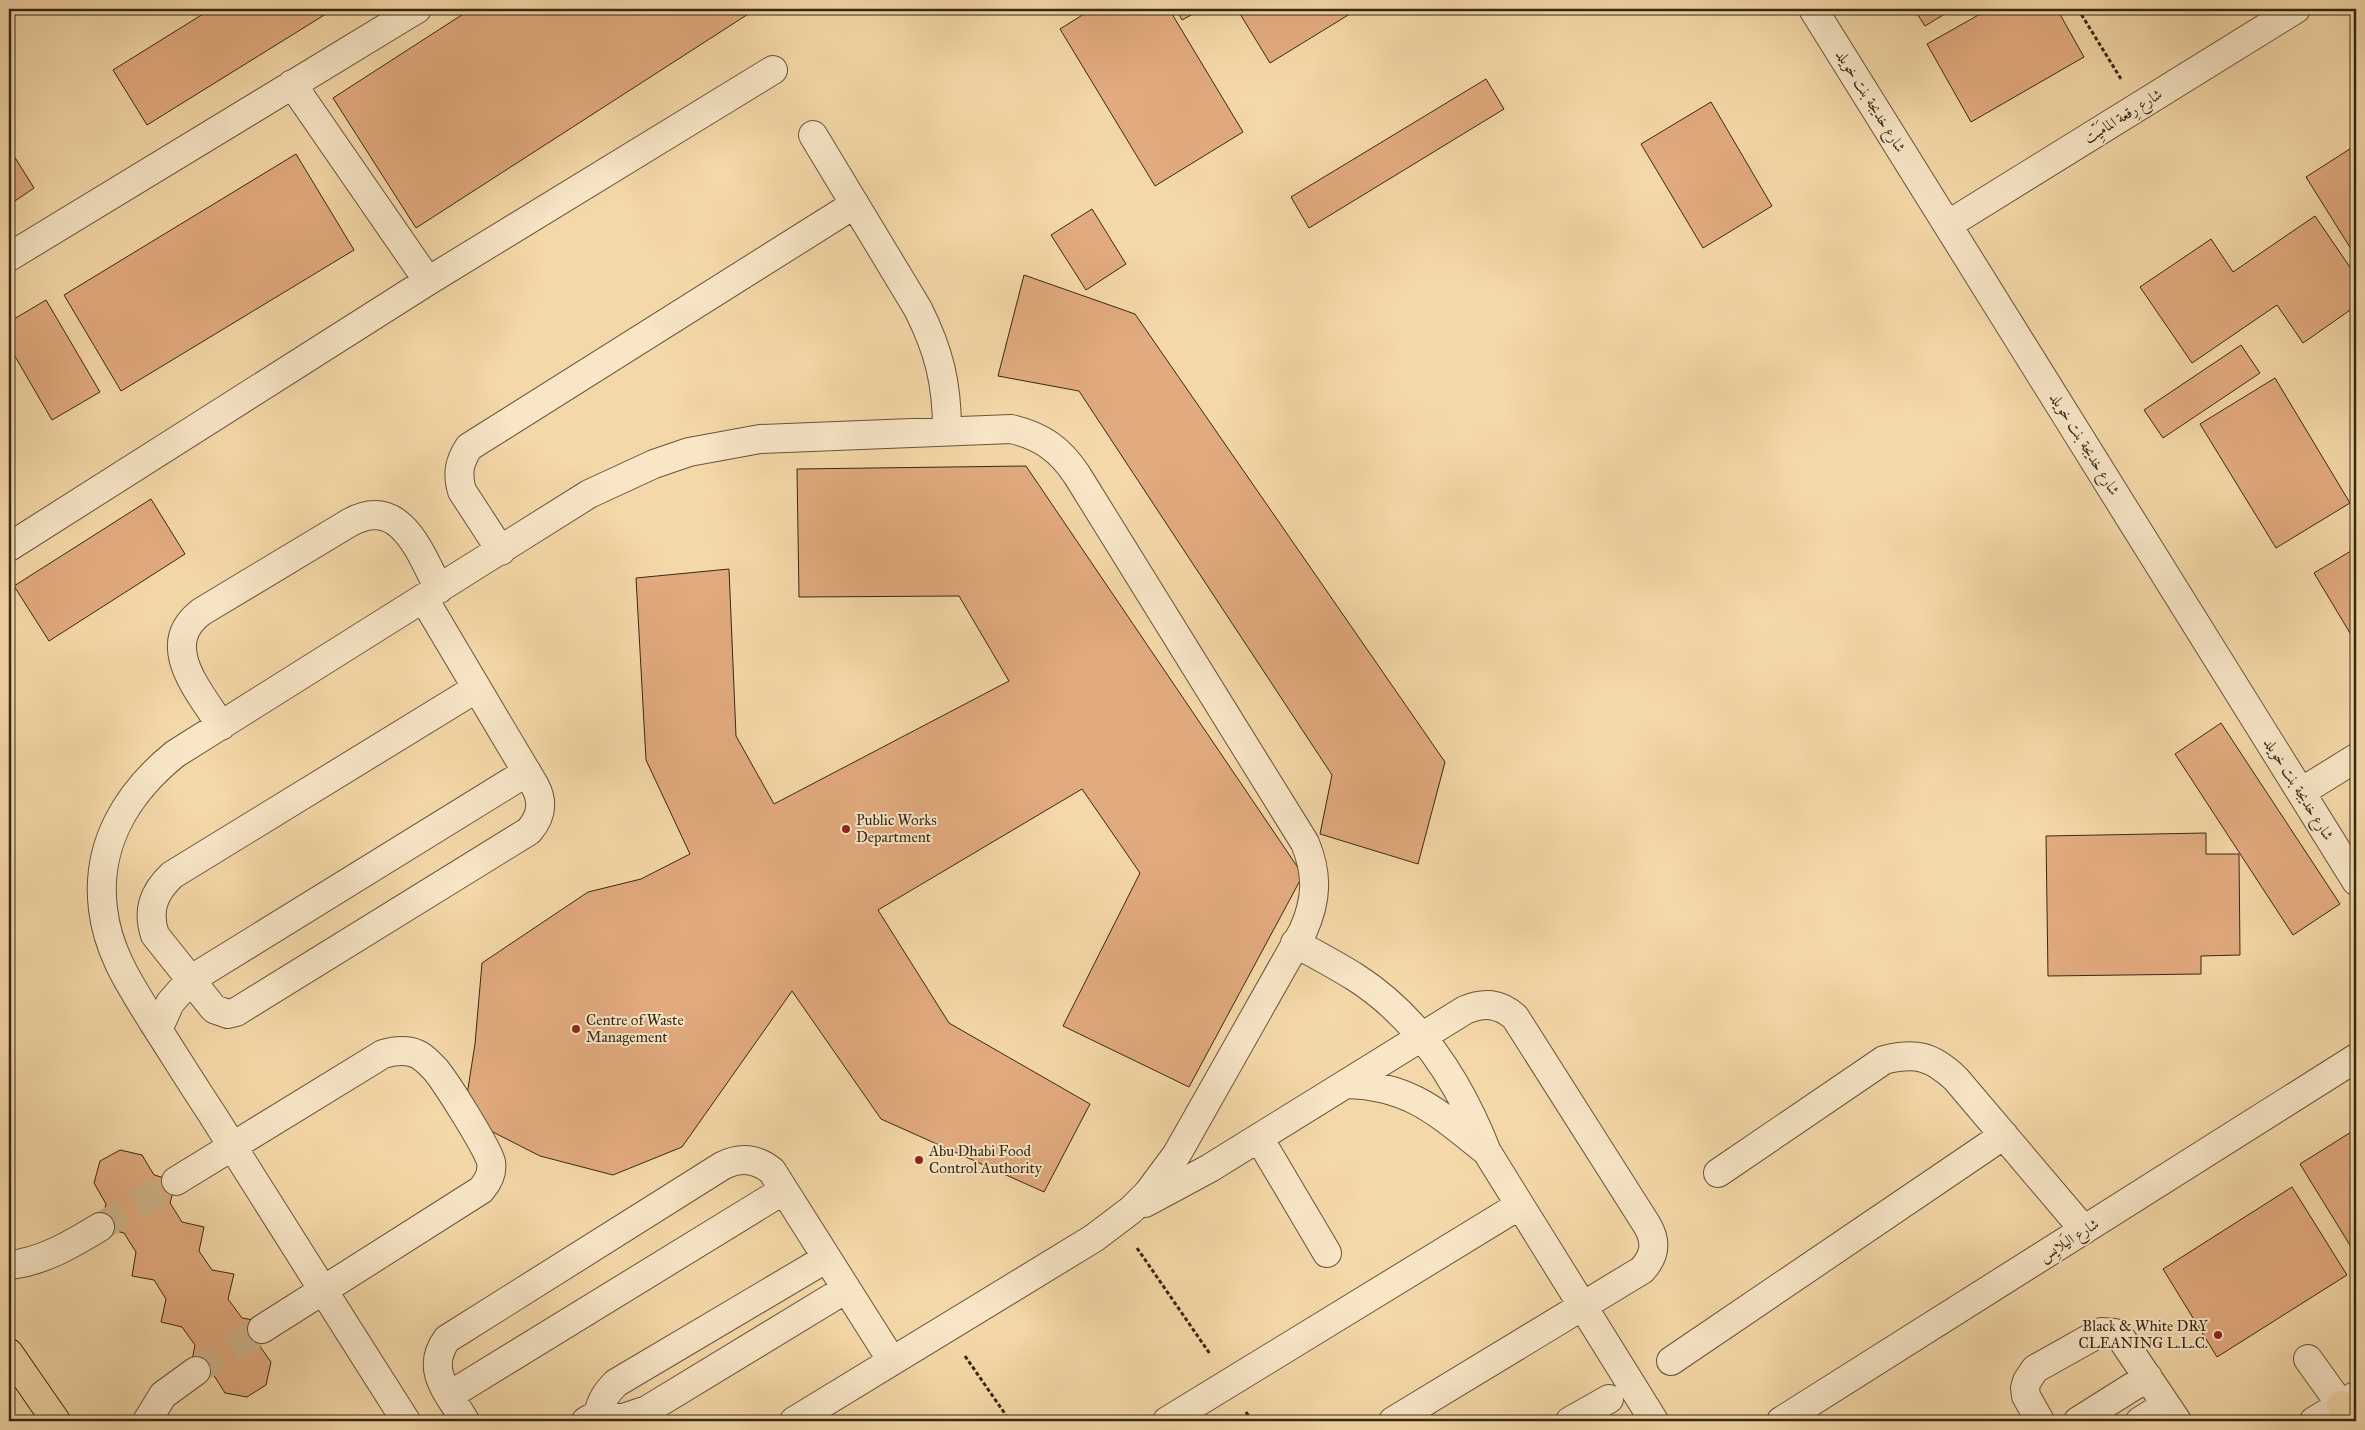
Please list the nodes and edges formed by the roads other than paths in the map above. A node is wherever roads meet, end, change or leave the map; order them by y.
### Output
1 (417, 9) edge
2 (1813, 9) edge
3 (2296, 9) edge
4 (773, 70) dead end
5 (292, 84) junction
6 (813, 135) dead end
7 (855, 204) junction
8 (1949, 224) junction
9 (9, 257) edge
10 (428, 280) junction
11 (947, 430) junction
12 (9, 547) edge
13 (500, 551) junction
14 (432, 594) junction
15 (477, 688) junction
16 (221, 726) junction
17 (2356, 758) edge
18 (527, 772) junction
19 (2301, 792) junction
20 (2356, 881) edge
21 (1295, 943) junction
22 (190, 980) junction
23 (158, 1030) junction
24 (1421, 1037) junction
25 (2356, 1058) edge
26 (1347, 1084) junction
27 (2004, 1135) junction
28 (1259, 1138) junction
29 (232, 1147) junction
30 (1487, 1152) junction
31 (1718, 1173) dead end
32 (176, 1181) tunnel mouth
33 (784, 1190) junction
34 (1520, 1204) junction
35 (1125, 1215) junction
36 (100, 1227) tunnel mouth
37 (2084, 1230) junction
38 (1327, 1253) dead end
39 (827, 1258) junction
40 (9, 1265) edge
41 (846, 1288) junction
42 (323, 1290) junction
43 (1582, 1306) junction
44 (262, 1329) tunnel mouth
45 (9, 1353) edge
46 (2308, 1359) dead end
47 (892, 1361) junction
48 (1671, 1361) dead end
49 (196, 1371) tunnel mouth
50 (2148, 1377) junction
51 (450, 1395) junction
52 (1609, 1399) dead end
53 (2351, 1404) edge
54 (2172, 1413) edge
55 (592, 1418) edge
56 (56, 1421) edge
57 (147, 1421) edge
58 (406, 1421) edge
59 (465, 1421) edge
60 (794, 1421) edge
61 (1167, 1421) edge
62 (1393, 1421) edge
63 (1570, 1421) edge
64 (1654, 1421) edge
65 (1781, 1421) edge
66 (2040, 1421) edge
67 (2078, 1421) edge
68 (2140, 1421) edge
69 (2314, 1421) edge

1 - 5 street
2 - 8 street, شارع خديجة بنت خويلد
3 - 8 street, شارع رِقعة المامَيِّت
4 - 10 street
5 - 9 street
5 - 10 street
6 - 7 street
7 - 11 street
7 - 13 street
8 - 19 street, شارع خديجة بنت خويلد
10 - 12 street
11 - 13 street
11 - 21 street
13 - 14 street
14 - 15 street
14 - 16 street
14 - 16 street
15 - 18 street
15 - 22 street
16 - 23 street
17 - 19 street
18 - 22 street
18 - 22 street
19 - 20 street, شارع خديجة بنت خويلد
21 - 24 street
21 - 35 street
22 - 23 street
23 - 29 street
24 - 26 street
24 - 30 street
24 - 43 street
25 - 37 street, شارع اليَلايِس
26 - 28 street
26 - 30 street
27 - 31 street
27 - 37 street
27 - 48 street
28 - 35 street
28 - 38 street
29 - 32 street
29 - 42 street
29 - 42 street
30 - 34 street
33 - 39 street
33 - 51 street
33 - 51 street
34 - 43 street
34 - 61 street
35 - 47 street
36 - 40 street
37 - 65 street, شارع اليَلايِس
39 - 41 street
39 - 55 street
41 - 47 street
41 - 55 street
42 - 44 street
42 - 58 street
43 - 62 street
43 - 64 street
45 - 56 main road
46 - 53 street
47 - 60 street
49 - 57 street
50 - 54 street
50 - 66 street
50 - 67 street
51 - 59 street
52 - 63 street
53 - 69 street
54 - 68 street

